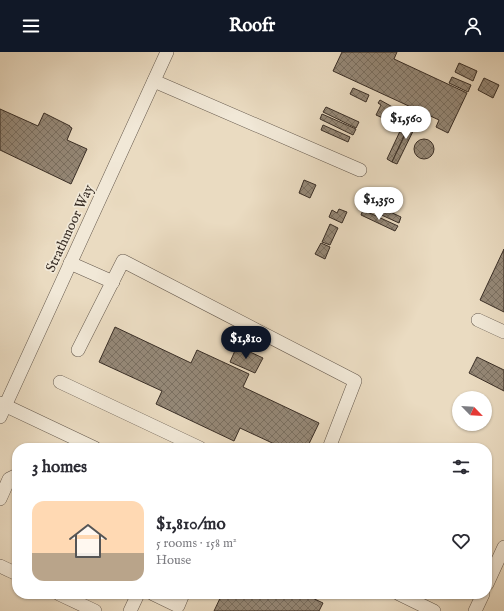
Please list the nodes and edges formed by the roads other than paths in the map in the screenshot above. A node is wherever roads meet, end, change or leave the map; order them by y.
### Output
1 (167, 52) edge
2 (154, 81) junction
3 (360, 170) dead end
4 (70, 263) junction
5 (112, 282) junction
6 (478, 320) dead end
7 (504, 332) edge
8 (78, 350) dead end
9 (60, 382) dead end
10 (2, 408) edge
11 (83, 443) edge
12 (189, 443) edge
13 (331, 443) edge
14 (12, 478) edge
15 (0, 499) edge
16 (504, 547) edge
17 (0, 566) edge
18 (12, 572) edge
19 (492, 573) edge
20 (69, 599) edge
21 (136, 599) edge
22 (163, 599) edge
23 (181, 599) edge
24 (409, 599) edge
25 (481, 599) edge
26 (94, 611) edge
27 (130, 611) edge
28 (434, 611) edge
29 (475, 611) edge

1 - 2 street, Strathmoor Way
2 - 3 street
2 - 4 street, Strathmoor Way
4 - 5 street
4 - 10 street, Strathmoor Way
5 - 8 street
5 - 13 street
6 - 7 street
9 - 12 street
10 - 11 street
14 - 15 street
16 - 19 street
17 - 18 street
20 - 26 street
21 - 27 street
22 - 23 street
24 - 28 street
25 - 29 street

